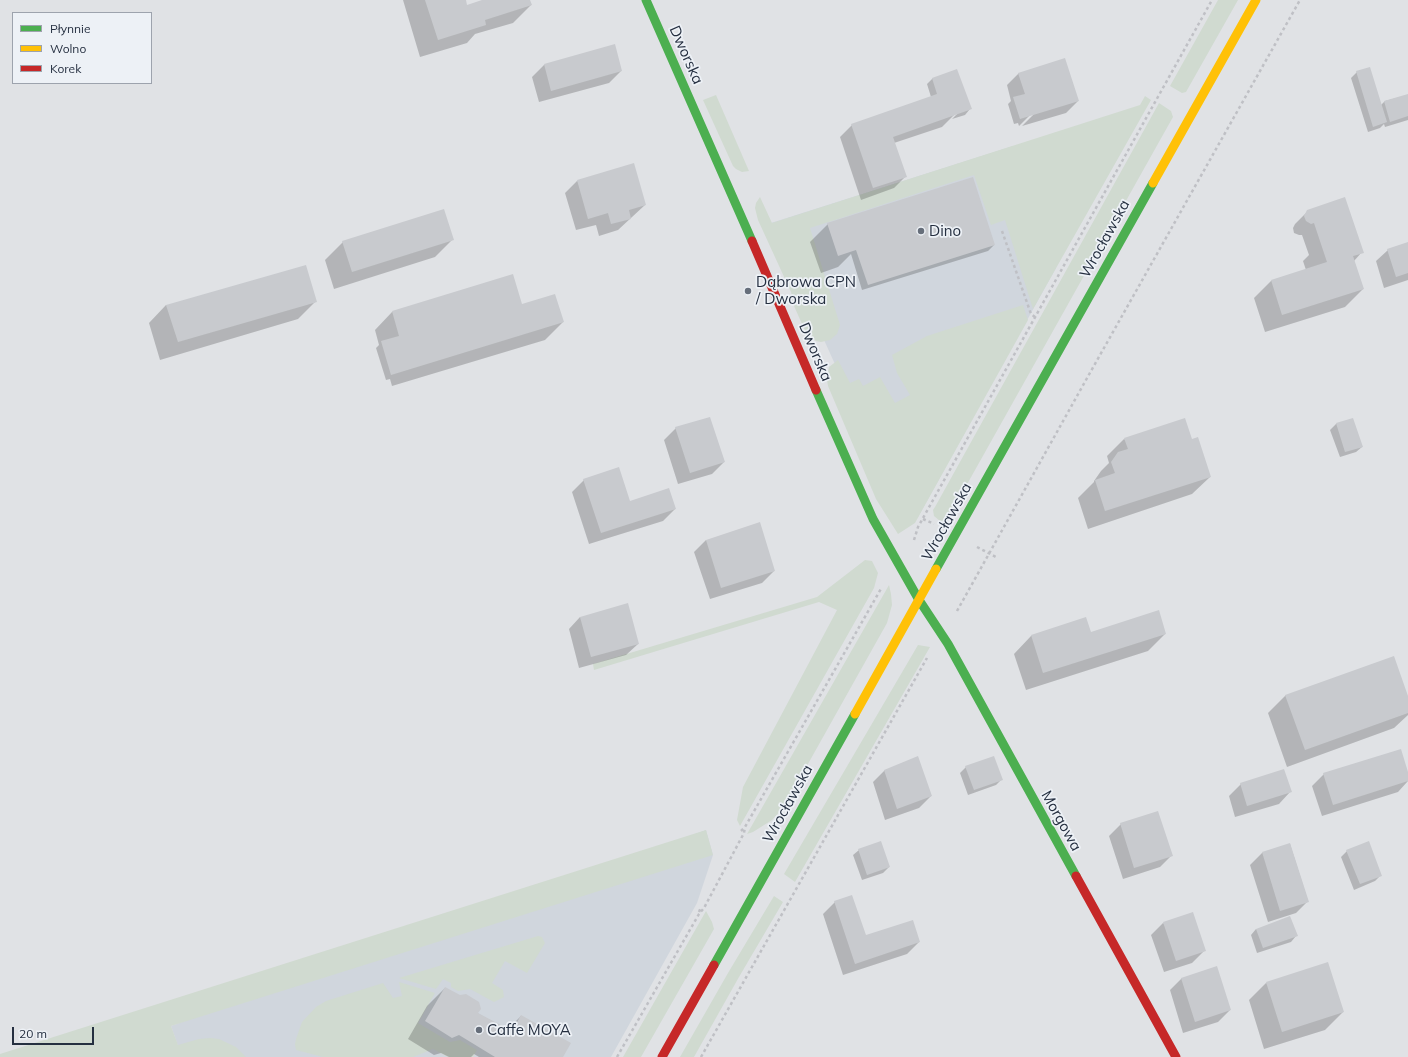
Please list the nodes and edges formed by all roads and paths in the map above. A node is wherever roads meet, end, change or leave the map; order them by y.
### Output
1 (646, 0) edge
2 (1212, 0) edge
3 (1256, 0) edge
4 (1300, 0) edge
5 (1002, 231) dead end
6 (1035, 317) junction
7 (918, 527) dead end
8 (973, 545) dead end
9 (996, 557) dead end
10 (882, 587) dead end
11 (919, 600) junction
12 (954, 616) dead end
13 (928, 656) dead end
14 (745, 827) junction
15 (741, 831) dead end
16 (701, 907) dead end
17 (699, 914) junction
18 (617, 1057) edge
19 (662, 1057) edge
20 (701, 1057) edge
21 (1176, 1057) edge

1 - 11 street, Dworska
2 - 6 path
3 - 11 street, Wrocławska
4 - 12 path
5 - 6 path
6 - 7 path
8 - 9 path
10 - 14 path
11 - 19 street, Wrocławska
11 - 21 street, Morgowa
13 - 20 path
14 - 15 path
14 - 17 path
16 - 17 path
17 - 18 path

